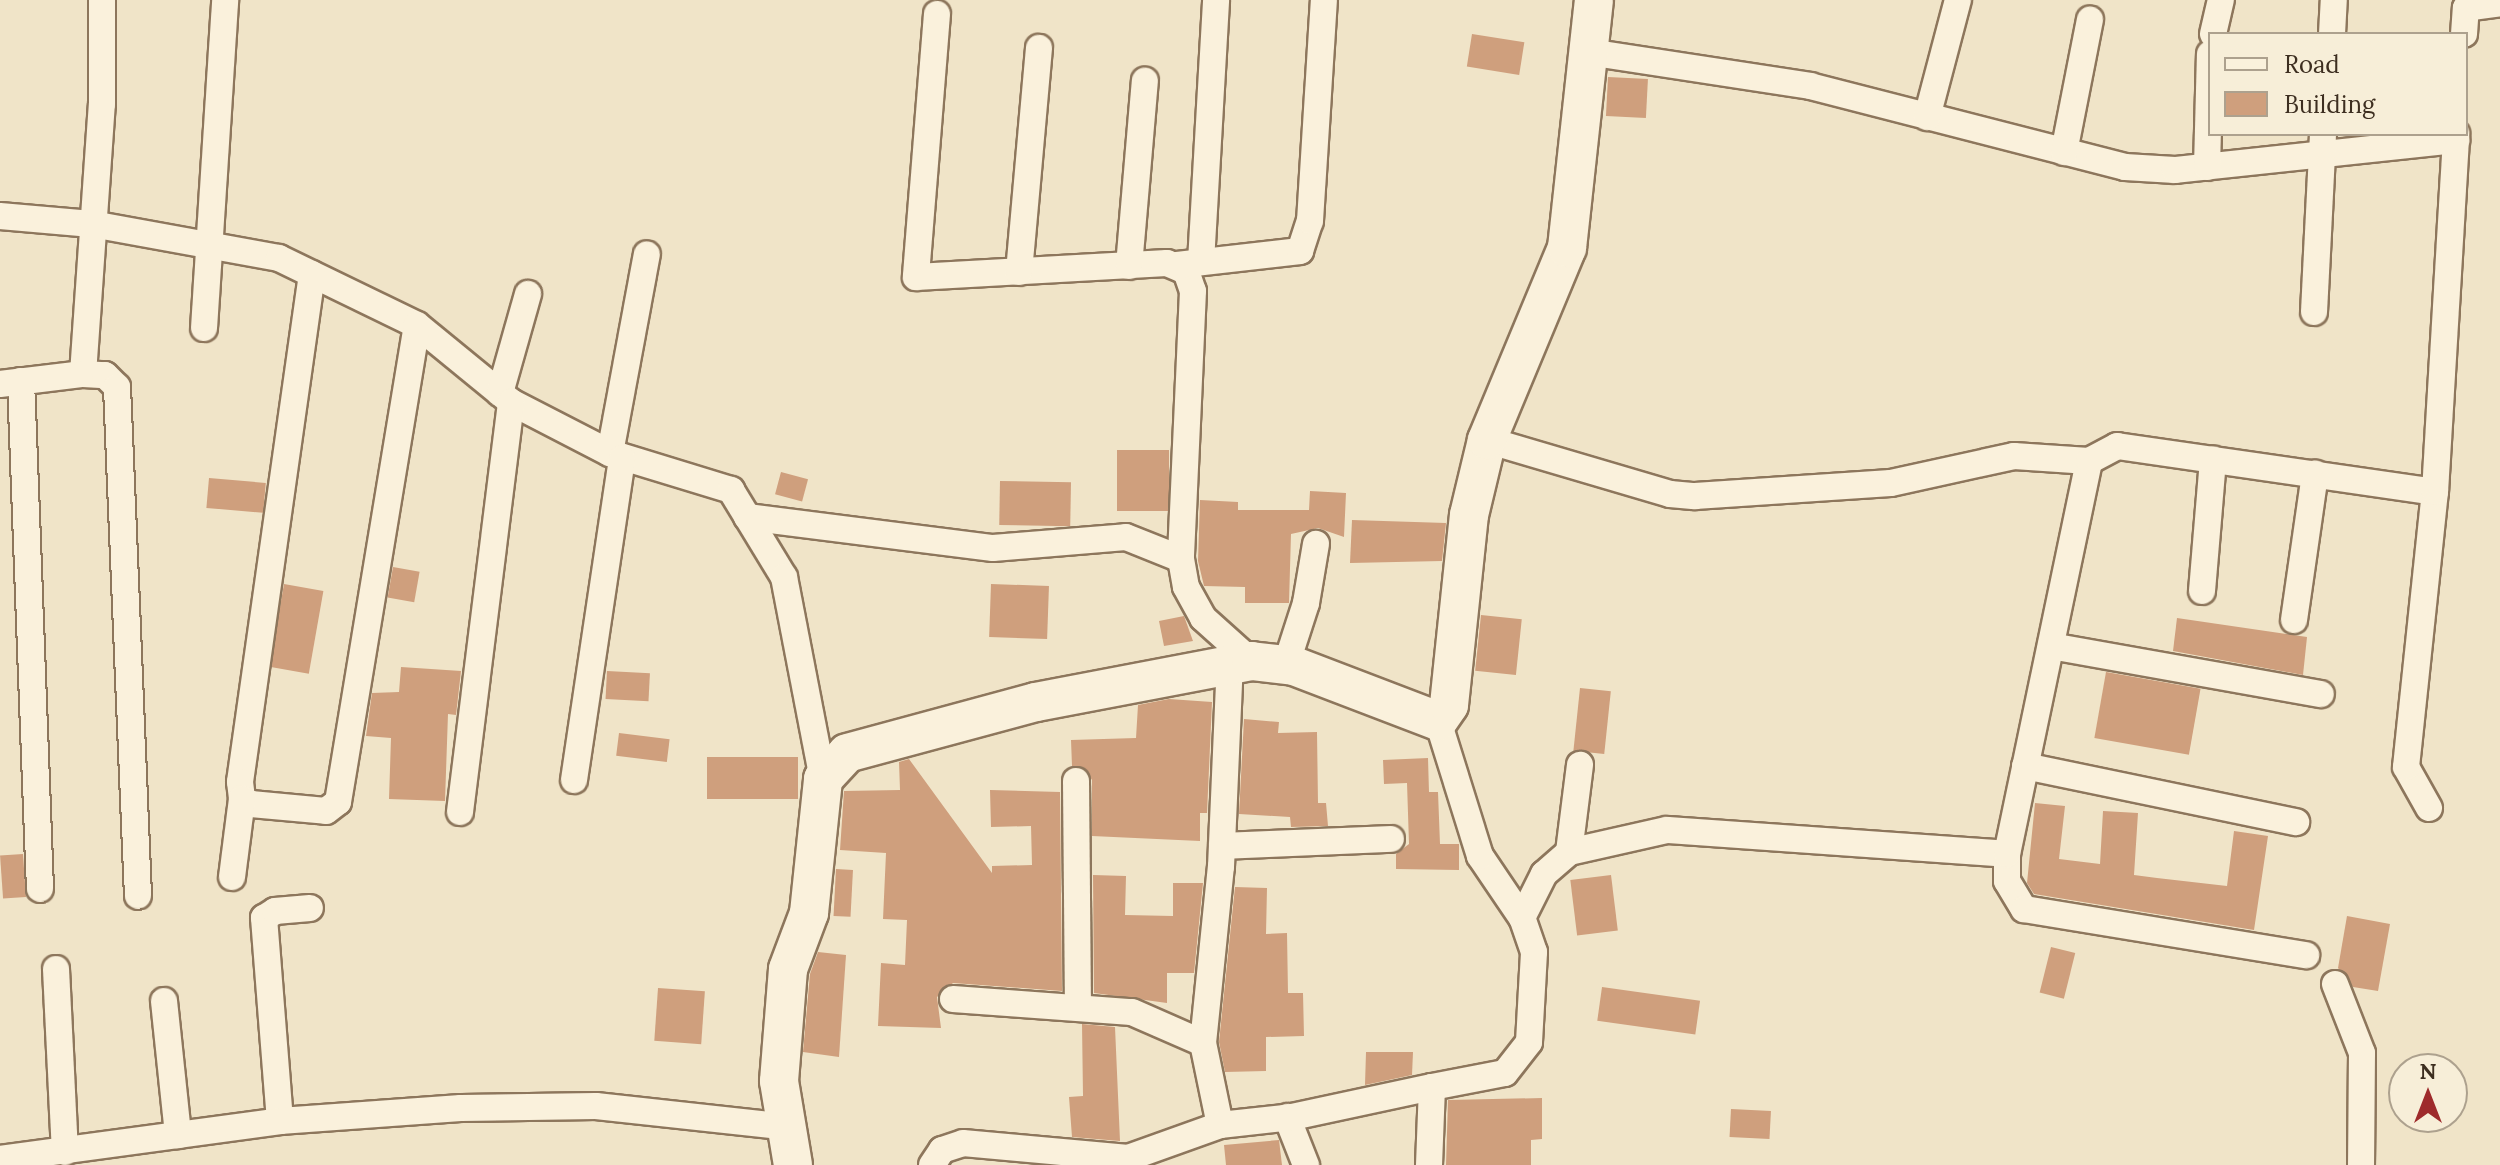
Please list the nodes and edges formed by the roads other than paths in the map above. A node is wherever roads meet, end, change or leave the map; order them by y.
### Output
1 (102, 0) edge
2 (225, 0) edge
3 (1216, 0) edge
4 (1324, 0) edge
5 (1594, 0) edge
6 (1958, 0) edge
7 (2221, 0) edge
8 (2334, 0) edge
9 (2500, 3) edge
10 (2466, 4) edge
11 (937, 14) dead end
12 (2090, 20) dead end
13 (2213, 32) edge
14 (2332, 32) edge
15 (2464, 32) edge
16 (1039, 48) dead end
17 (1589, 52) junction
18 (1145, 81) dead end
19 (1927, 117) junction
20 (2208, 129) edge
21 (2456, 137) edge
22 (2322, 144) edge
23 (2064, 152) junction
24 (2207, 167) junction
25 (0, 216) edge
26 (92, 224) junction
27 (206, 244) junction
28 (647, 254) dead end
29 (1189, 264) junction
30 (1129, 266) junction
31 (1019, 272) junction
32 (312, 274) junction
33 (528, 294) dead end
34 (2314, 312) dead end
35 (417, 325) junction
36 (204, 328) dead end
37 (83, 374) junction
38 (10, 382) edge
39 (506, 397) junction
40 (1487, 440) junction
41 (616, 456) junction
42 (2213, 459) junction
43 (2089, 461) junction
44 (2315, 474) junction
45 (2435, 492) junction
46 (747, 517) junction
47 (1316, 544) dead end
48 (1181, 559) junction
49 (2202, 591) dead end
50 (2294, 620) dead end
51 (2051, 646) junction
52 (1256, 662) junction
53 (2321, 694) dead end
54 (1438, 721) junction
55 (1580, 765) dead end
56 (2025, 766) junction
57 (823, 779) junction
58 (574, 780) dead end
59 (1076, 781) dead end
60 (242, 799) junction
61 (2429, 808) dead end
62 (460, 812) dead end
63 (2296, 822) dead end
64 (1391, 839) dead end
65 (1222, 846) junction
66 (1569, 852) junction
67 (2007, 854) junction
68 (232, 877) dead end
69 (40, 889) dead end
70 (138, 896) dead end
71 (310, 908) dead end
72 (1522, 918) junction
73 (2306, 955) dead end
74 (56, 969) dead end
75 (2335, 984) dead end
76 (953, 999) dead end
77 (164, 1001) dead end
78 (1078, 1005) junction
79 (1203, 1043) junction
80 (1432, 1087) junction
81 (1287, 1117) junction
82 (280, 1121) junction
83 (1220, 1125) junction
84 (790, 1127) junction
85 (178, 1135) junction
86 (65, 1152) junction
87 (0, 1159) edge
88 (1128, 1162) edge
89 (793, 1165) edge
90 (932, 1165) edge
91 (1306, 1165) edge
92 (1429, 1165) edge
93 (2361, 1165) edge

1 - 26 street
2 - 27 street
3 - 29 street
4 - 29 street
5 - 17 street
6 - 19 street
7 - 13 street
8 - 14 street
9 - 10 street
10 - 15 street
11 - 31 street
12 - 23 street
16 - 31 street
17 - 19 street
17 - 40 street
18 - 30 street
19 - 23 street
20 - 24 street
21 - 22 street
21 - 45 street
22 - 24 street
22 - 34 street
23 - 24 street
25 - 26 street
26 - 27 street
26 - 37 street
27 - 32 street
27 - 36 street
28 - 41 street
29 - 30 street
29 - 48 street
30 - 31 street
32 - 35 street
32 - 60 street
33 - 39 street
35 - 39 street
35 - 60 street
37 - 38 street
37 - 70 street
38 - 69 street
39 - 41 street
39 - 62 street
40 - 43 street
40 - 54 street
41 - 46 street
41 - 58 street
42 - 43 street
42 - 44 street
42 - 49 street
43 - 51 street
44 - 45 street
44 - 50 street
45 - 61 street
46 - 48 street
46 - 57 street
47 - 52 street
48 - 52 street
51 - 53 street
51 - 56 street
52 - 54 street
52 - 57 street
52 - 65 street
54 - 72 street
55 - 66 street
56 - 63 street
56 - 67 street
57 - 84 street
59 - 78 street
60 - 68 street
64 - 65 street
65 - 79 street
66 - 67 street
66 - 72 street
67 - 73 street
71 - 82 street
72 - 80 street
74 - 86 street
75 - 93 street
76 - 78 street
77 - 85 street
78 - 79 street
79 - 83 street
80 - 81 street
80 - 92 street
81 - 83 street
81 - 91 street
82 - 84 street
82 - 85 street
83 - 88 street
84 - 89 street
85 - 86 street
86 - 87 street
88 - 90 street

